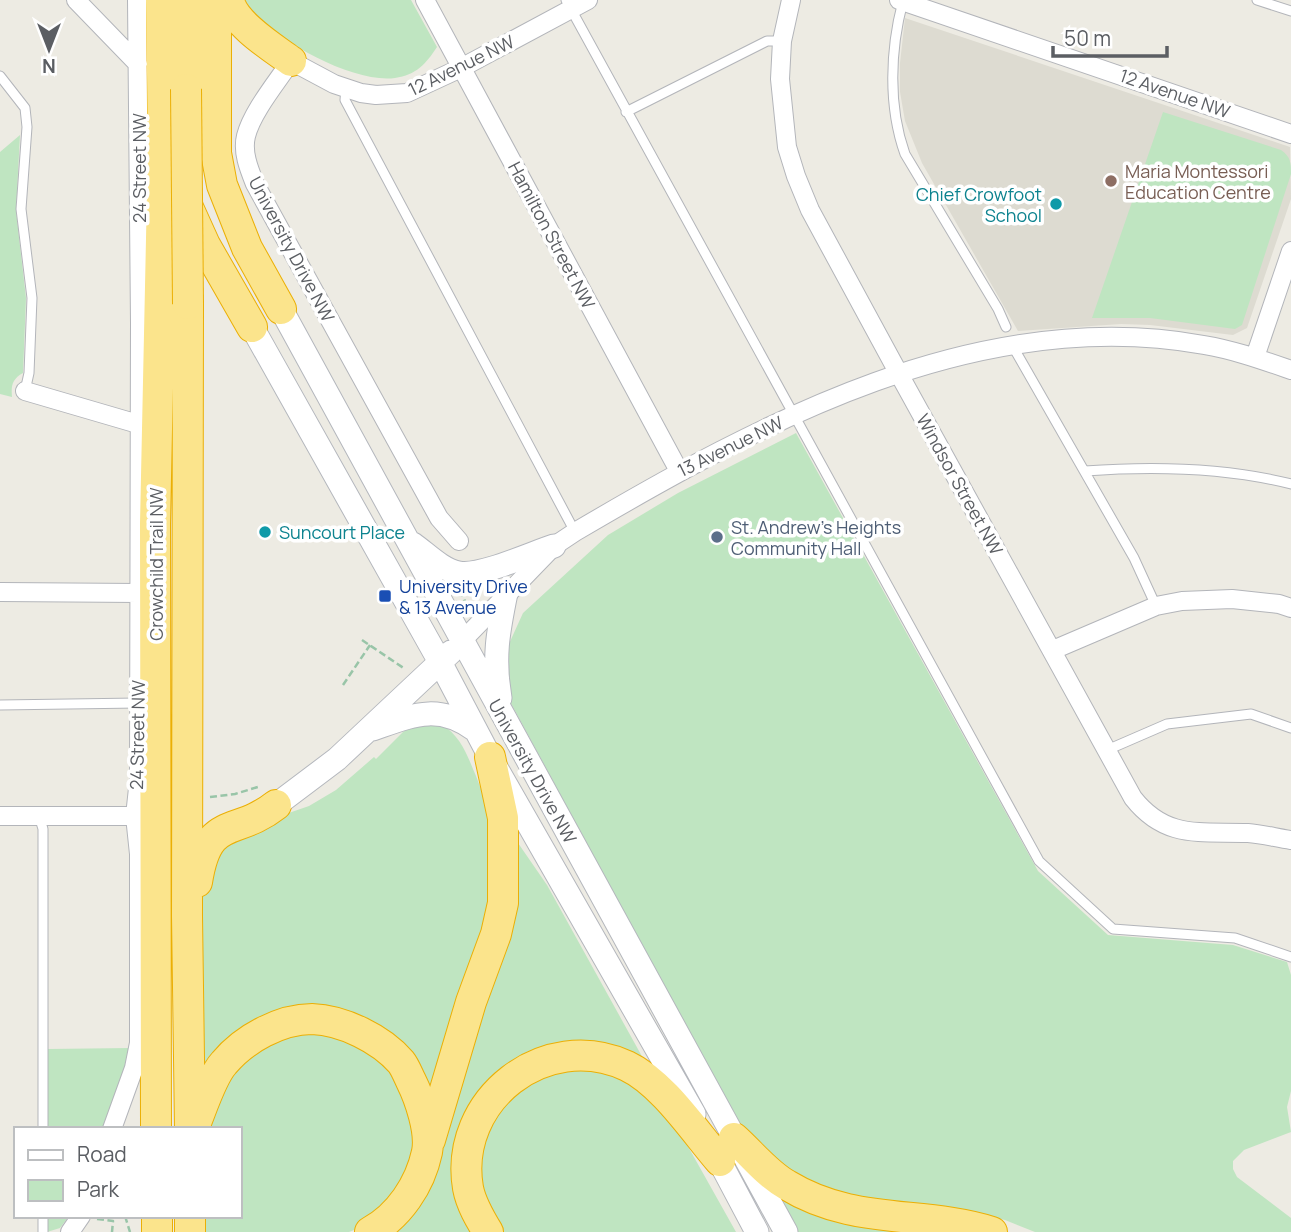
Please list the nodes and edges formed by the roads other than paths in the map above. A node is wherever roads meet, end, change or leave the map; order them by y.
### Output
1 (76, 0) edge
2 (137, 0) edge
3 (161, 0) edge
4 (187, 0) edge
5 (216, 0) edge
6 (229, 0) edge
7 (425, 0) edge
8 (588, 0) edge
9 (791, 0) edge
10 (1257, 0) edge
11 (901, 1) edge
12 (568, 5) edge
13 (1291, 11) edge
14 (782, 41) junction
15 (291, 61) junction
16 (138, 64) junction
17 (461, 68) junction
18 (0, 76) edge
19 (346, 89) junction
20 (626, 111) junction
21 (1291, 134) edge
22 (163, 144) junction
23 (1291, 251) edge
24 (281, 309) joint
25 (251, 327) joint
26 (1006, 327) dead end
27 (1012, 345) junction
28 (1255, 357) junction
29 (1291, 370) edge
30 (899, 374) junction
31 (25, 391) joint
32 (794, 415) junction
33 (138, 424) junction
34 (680, 471) junction
35 (1085, 471) junction
36 (1291, 484) edge
37 (575, 532) junction
38 (405, 537) junction
39 (460, 541) dead end
40 (554, 546) junction
41 (0, 592) edge
42 (139, 593) junction
43 (506, 593) junction
44 (1156, 606) junction
45 (1291, 608) edge
46 (463, 640) junction
47 (1053, 650) junction
48 (440, 662) junction
49 (138, 703) junction
50 (0, 705) edge
51 (503, 719) junction
52 (1291, 728) edge
53 (367, 731) junction
54 (484, 744) junction
55 (1107, 750) junction
56 (268, 795) joint
57 (38, 815) junction
58 (0, 816) edge
59 (135, 816) junction
60 (1291, 840) edge
61 (187, 916) junction
62 (1291, 957) edge
63 (43, 1127) edge
64 (113, 1127) edge
65 (156, 1127) edge
66 (192, 1127) edge
67 (193, 1127) edge
68 (727, 1149) junction
69 (427, 1150) junction
70 (370, 1232) edge
71 (488, 1232) edge
72 (757, 1232) edge
73 (786, 1232) edge
74 (992, 1232) edge

1 - 16 street
2 - 16 street, 24 Street NW
3 - 22 highway, Crowchild Trail NW
4 - 61 highway, Crowchild Trail NW, bridge
5 - 24 highway
6 - 15 highway
7 - 17 street, Hamilton Street NW
8 - 12 street, 12 Avenue NW
9 - 14 street, Windsor Street NW
10 - 13 lane
11 - 21 street, 12 Avenue NW
11 - 26 lane
12 - 17 street, 12 Avenue NW
12 - 20 lane
14 - 20 lane
14 - 30 street, Windsor Street NW
15 - 19 street, 12 Avenue NW
15 - 39 street, University Drive NW
16 - 33 street, 24 Street NW
17 - 19 street, 12 Avenue NW
17 - 34 street, Hamilton Street NW
18 - 31 lane
19 - 37 lane
20 - 32 lane
22 - 25 highway
22 - 65 highway, Crowchild Trail NW
23 - 28 street
24 - 38 street, University Drive NW
25 - 48 street, University Drive NW
27 - 28 street, 13 Avenue NW
27 - 30 street, 13 Avenue NW
27 - 35 lane
28 - 29 street, 13 Avenue NW
30 - 32 street, 13 Avenue NW
30 - 47 street, Windsor Street NW
31 - 33 street
32 - 34 street, 13 Avenue NW
32 - 62 lane
33 - 42 street, 24 Street NW
34 - 37 street, 13 Avenue NW
35 - 36 lane
35 - 44 lane
37 - 40 street, 13 Avenue NW
38 - 40 street
38 - 46 street, University Drive NW
40 - 43 street, 13 Avenue NW
41 - 42 street
42 - 49 street, 24 Street NW
43 - 46 street, 13 Avenue NW
43 - 51 street
44 - 45 street
44 - 47 street
46 - 48 street, 13 Avenue NW
46 - 51 street, University Drive NW
47 - 55 street, Windsor Street NW
48 - 53 street, 13 Avenue NW
48 - 54 street, University Drive NW
49 - 50 lane
49 - 59 street, 24 Street NW
51 - 68 street, University Drive NW
52 - 55 lane
53 - 54 street
53 - 56 street, 13 Avenue NW
54 - 68 street, University Drive NW
54 - 69 highway
55 - 60 street, Windsor Street NW
56 - 61 highway
57 - 58 street
57 - 59 street
57 - 63 lane
59 - 64 street, 24 Street NW
61 - 66 highway, Crowchild Trail NW
67 - 69 highway
68 - 71 highway
68 - 72 street, University Drive NW
68 - 73 street, University Drive NW
68 - 74 highway
69 - 70 highway

